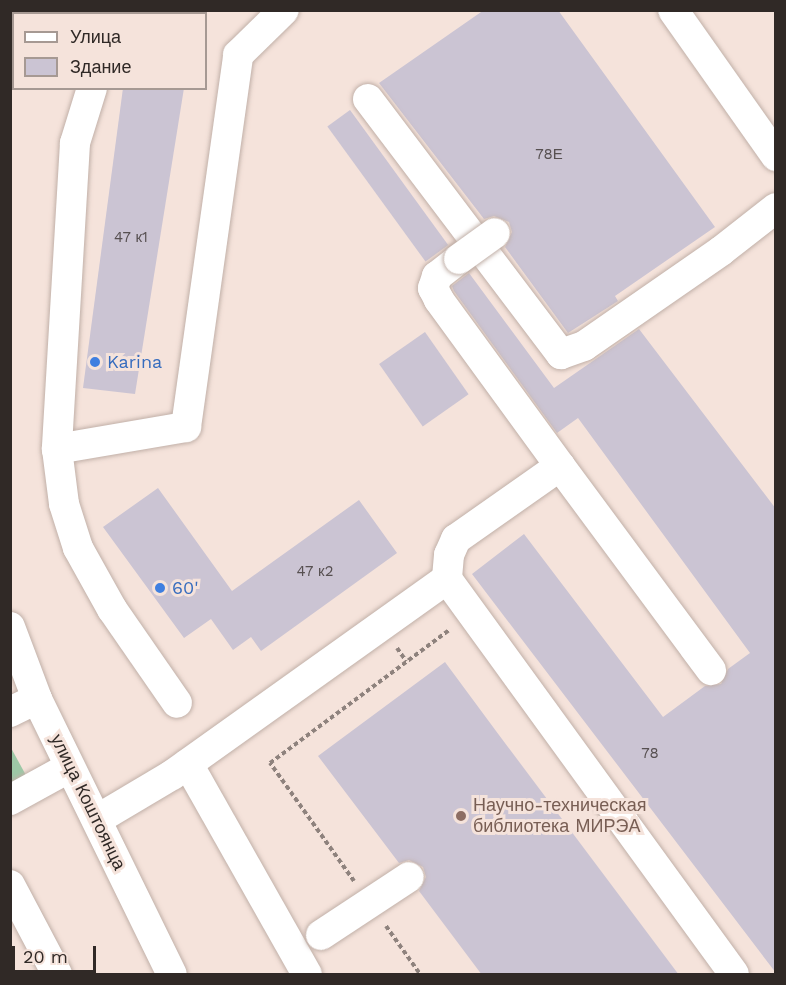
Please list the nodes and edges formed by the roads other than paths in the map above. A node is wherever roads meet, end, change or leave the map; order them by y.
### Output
1 (284, 10) edge
2 (673, 10) edge
3 (91, 90) edge
4 (368, 99) dead end
5 (776, 156) edge
6 (776, 208) edge
7 (495, 233) dead end
8 (57, 449) junction
9 (560, 466) junction
10 (447, 579) junction
11 (10, 627) edge
12 (711, 670) dead end
13 (38, 699) junction
14 (177, 703) dead end
15 (10, 712) edge
16 (188, 764) junction
17 (70, 767) junction
18 (10, 800) edge
19 (98, 819) junction
20 (409, 877) dead end
21 (10, 885) edge
22 (301, 963) edge
23 (57, 975) edge
24 (172, 975) edge
25 (734, 975) edge

1 - 8 street
2 - 5 street
3 - 8 street
4 - 6 street
7 - 9 street, bridge
8 - 14 street
9 - 10 street
9 - 12 street
10 - 16 street
10 - 25 street
11 - 13 street, улица Коштоянца
13 - 15 street
13 - 17 street, улица Коштоянца
16 - 19 street
16 - 22 street
17 - 18 street
17 - 19 street, улица Коштоянца
19 - 24 street, улица Коштоянца
20 - 22 street, bridge
21 - 23 street

